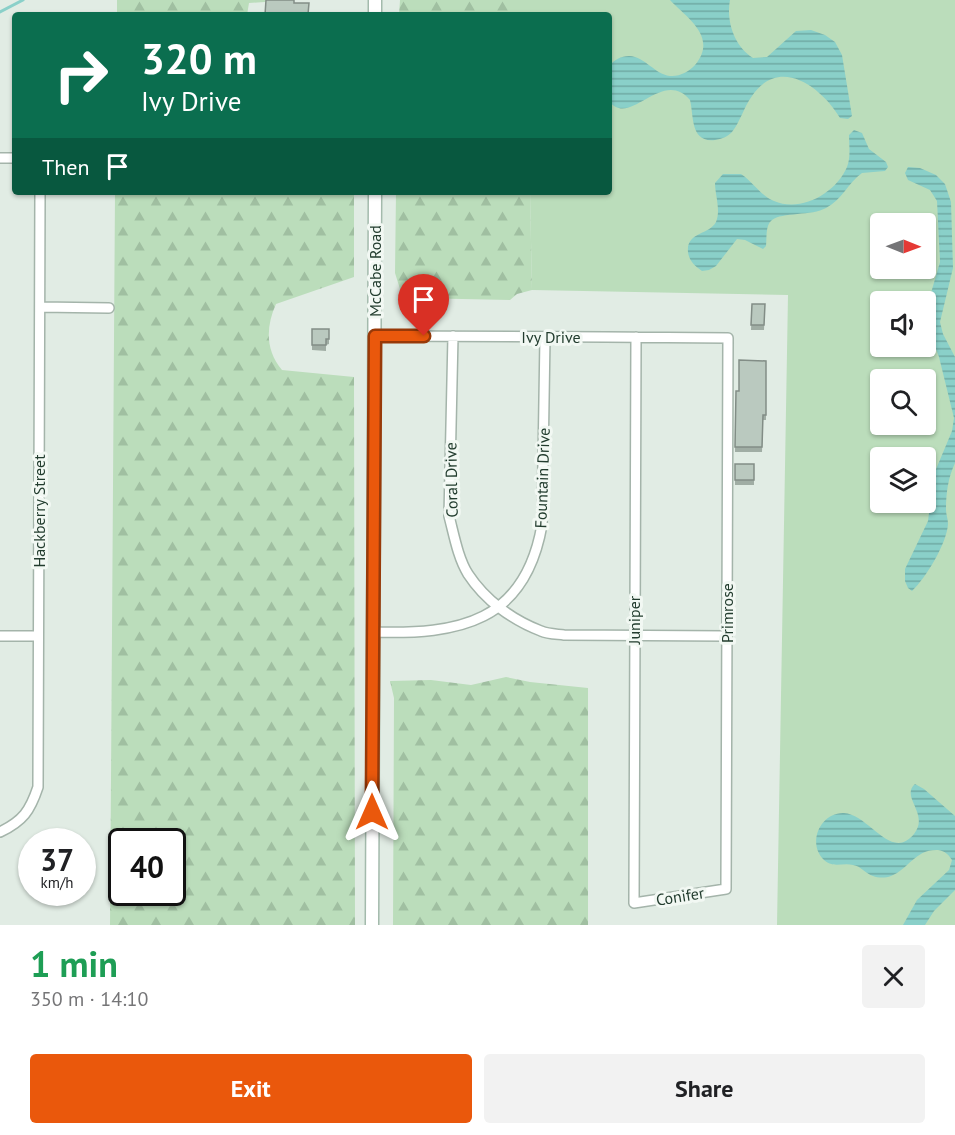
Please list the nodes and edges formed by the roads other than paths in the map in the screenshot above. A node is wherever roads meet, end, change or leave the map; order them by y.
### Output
1 (40, 195) edge
2 (375, 195) edge
3 (40, 307) junction
4 (109, 308) dead end
5 (375, 336) junction
6 (453, 336) junction
7 (545, 337) junction
8 (636, 337) junction
9 (728, 338) joint
10 (499, 608) junction
11 (372, 632) junction
12 (634, 634) junction
13 (0, 636) edge
14 (38, 636) junction
15 (726, 636) junction
16 (0, 832) edge
17 (726, 889) joint
18 (634, 903) joint
19 (372, 925) edge

1 - 3 street, Hackberry Street
2 - 5 street, McCabe Road
3 - 4 street
3 - 14 street, Hackberry Street
5 - 6 street, Ivy Drive
5 - 11 street, McCabe Road
6 - 7 street, Ivy Drive
6 - 10 street, Coral Drive
7 - 8 street, Ivy Drive
7 - 10 street, Fountain Drive
8 - 9 street, Ivy Drive
8 - 12 street, Juniper
9 - 15 street, Primrose
10 - 11 street
10 - 12 street, Coral Drive
11 - 19 street, McCabe Road
12 - 15 street, Coral Drive
12 - 18 street, Juniper
13 - 14 street
14 - 16 street, Hackberry Street
15 - 17 street, Primrose
17 - 18 street, Conifer

